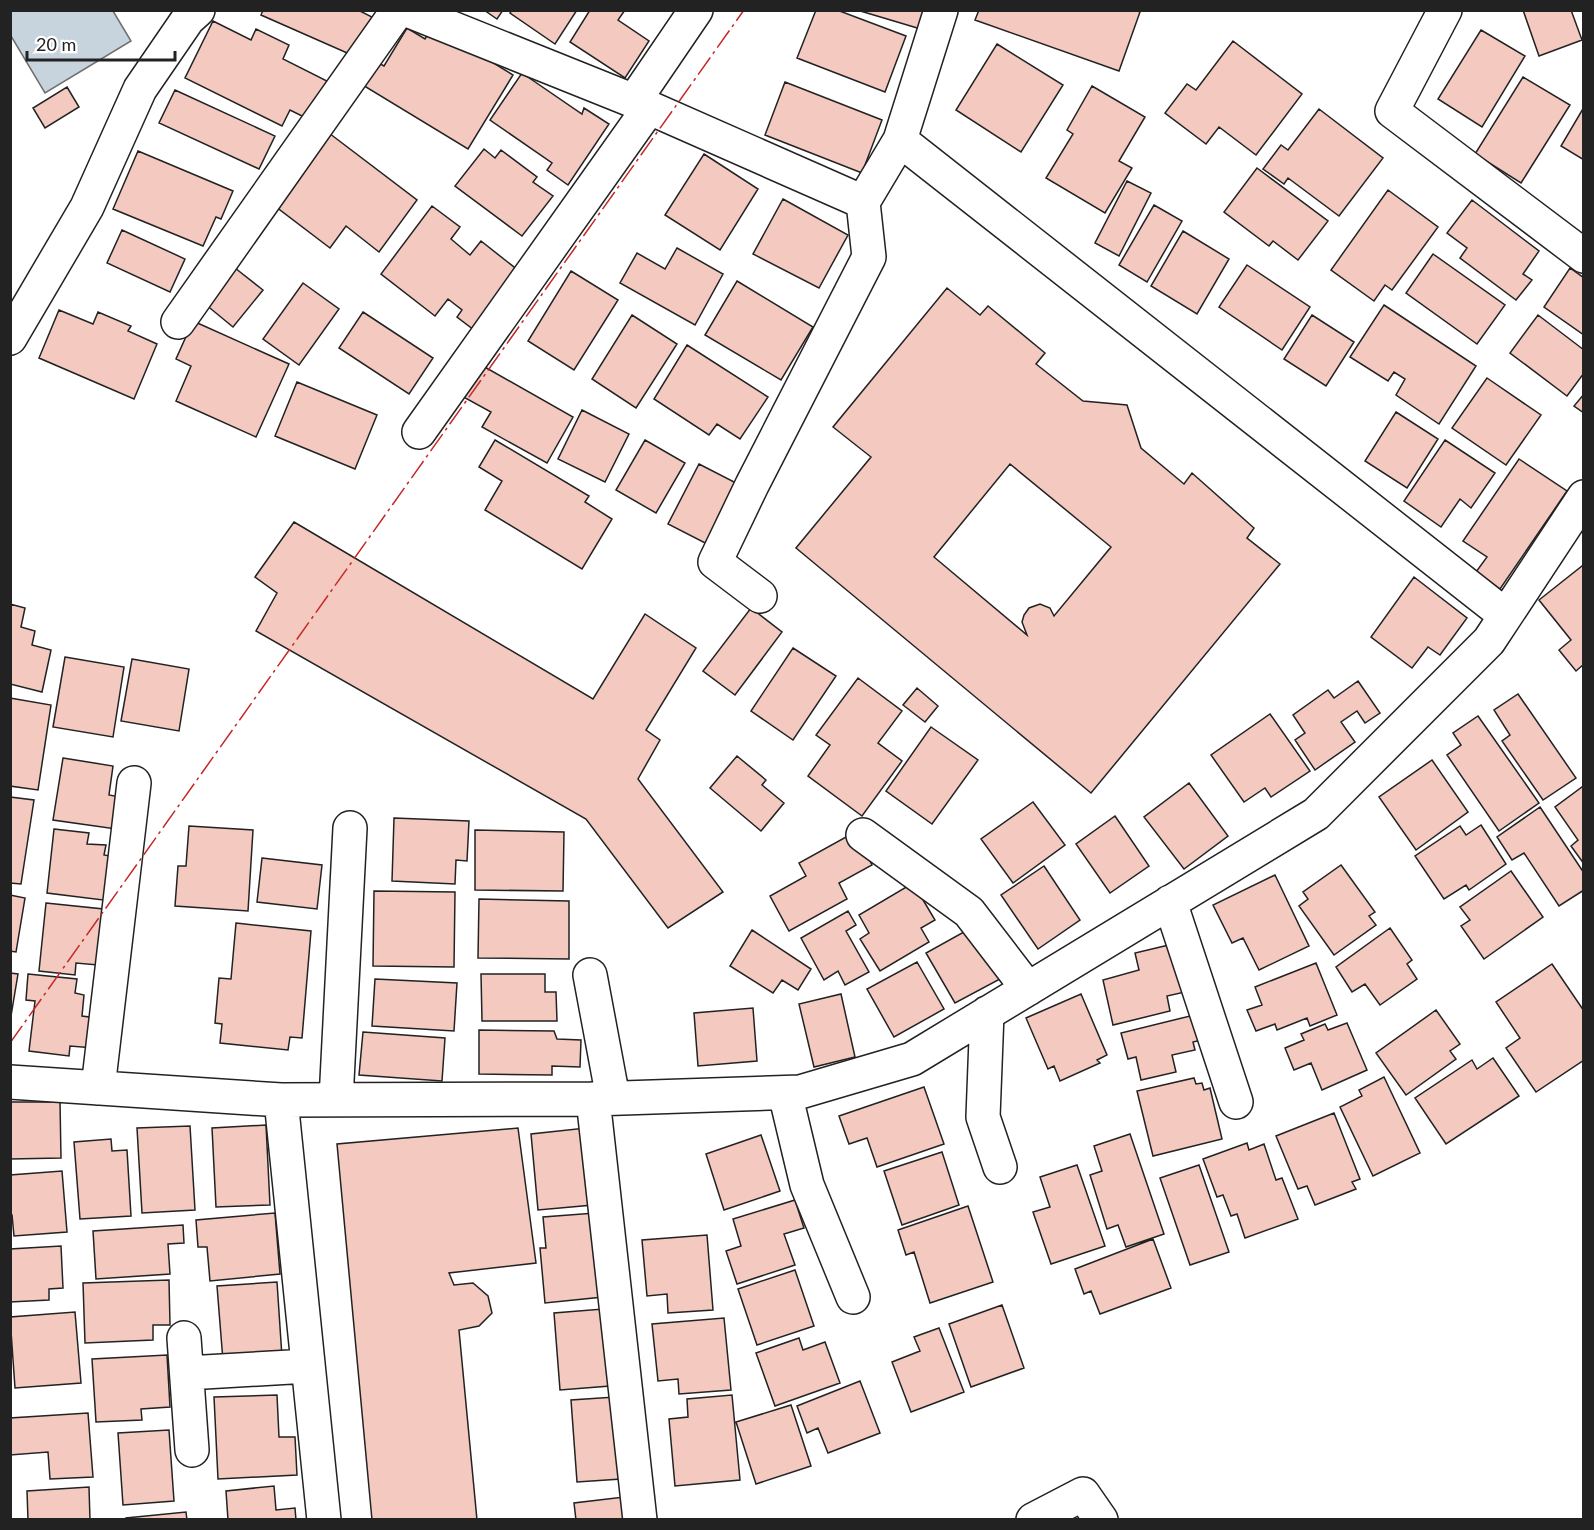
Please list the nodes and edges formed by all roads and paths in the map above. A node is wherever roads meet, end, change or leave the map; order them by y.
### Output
1 (198, 10) edge
2 (398, 10) edge
3 (407, 10) edge
4 (696, 10) edge
5 (941, 10) edge
6 (1445, 10) edge
7 (641, 104) junction
8 (900, 140) junction
9 (863, 202) junction
10 (1584, 256) edge
11 (178, 322) dead end
12 (10, 338) edge
13 (418, 432) dead end
14 (1584, 497) edge
15 (760, 596) dead end
16 (1504, 615) junction
17 (134, 783) dead end
18 (350, 828) dead end
19 (863, 835) dead end
20 (1170, 902) junction
21 (590, 975) dead end
22 (1028, 989) junction
23 (987, 1013) junction
24 (10, 1082) edge
25 (98, 1088) junction
26 (785, 1093) junction
27 (603, 1098) junction
28 (280, 1100) junction
29 (336, 1100) junction
30 (1236, 1102) dead end
31 (1000, 1167) dead end
32 (853, 1297) dead end
33 (184, 1338) dead end
34 (308, 1366) junction
35 (187, 1373) junction
36 (192, 1450) dead end
37 (324, 1520) edge
38 (640, 1520) edge
39 (1033, 1520) edge
40 (1101, 1520) edge

1 - 12 street
2 - 11 street
3 - 7 street
4 - 7 street
5 - 8 street
6 - 10 street
7 - 9 street
7 - 13 street
8 - 9 street
8 - 16 street
9 - 15 street
14 - 16 street
16 - 20 street
17 - 25 street
18 - 29 street
19 - 22 street
20 - 22 street
20 - 30 street
21 - 27 street
22 - 23 street
23 - 26 street
23 - 31 street
24 - 25 street
25 - 28 street
26 - 27 street
26 - 32 street
27 - 29 street
27 - 38 street
28 - 29 street
28 - 34 street
33 - 35 street
34 - 35 street
34 - 37 street
35 - 36 street
39 - 40 street

